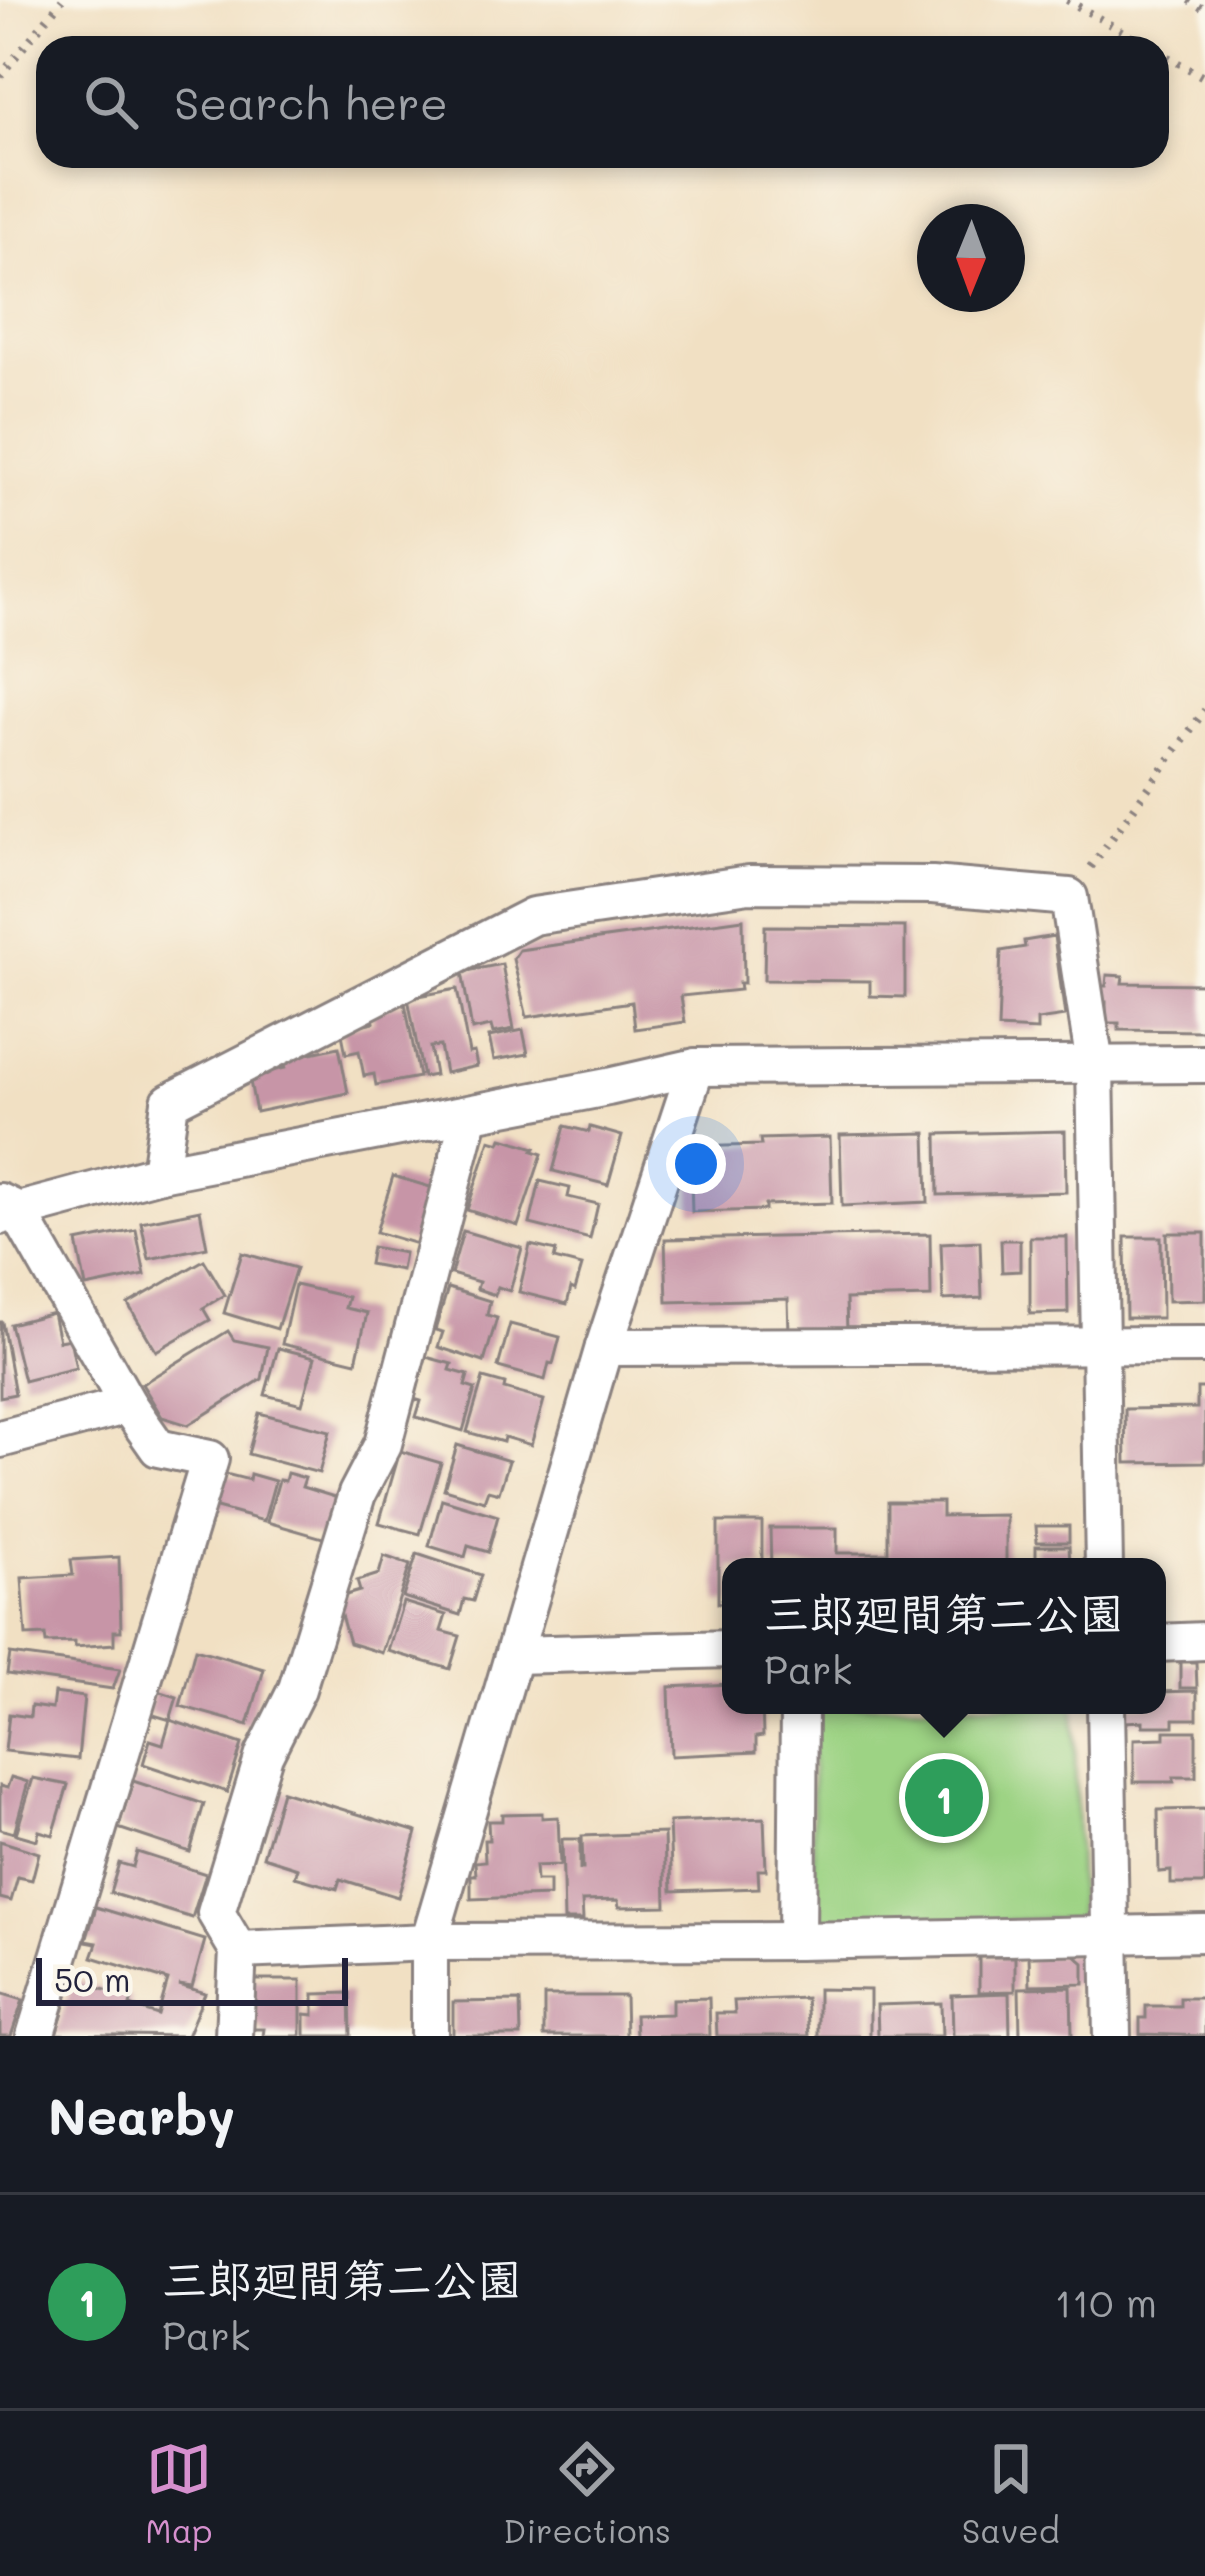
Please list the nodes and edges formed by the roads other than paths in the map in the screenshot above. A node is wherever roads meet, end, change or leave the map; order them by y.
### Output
1 (1205, 1064) edge
2 (1095, 1065) junction
3 (696, 1067) junction
4 (470, 1114) junction
5 (160, 1173) junction
6 (6, 1210) edge
7 (1205, 1345) edge
8 (604, 1347) junction
9 (1100, 1348) junction
10 (128, 1405) junction
11 (0, 1438) edge
12 (1104, 1558) edge
13 (1205, 1641) edge
14 (1166, 1643) edge
15 (722, 1648) edge
16 (514, 1655) junction
17 (799, 1714) edge
18 (1106, 1714) edge
19 (1205, 1933) edge
20 (1110, 1936) junction
21 (797, 1941) junction
22 (429, 1942) junction
23 (238, 1950) junction
24 (35, 2036) edge
25 (234, 2036) edge
26 (428, 2036) edge
27 (1112, 2036) edge

1 - 2 street
2 - 3 street
2 - 5 street
2 - 9 street
3 - 4 street
3 - 8 street
4 - 5 street
4 - 23 street
5 - 6 street
6 - 10 street
7 - 9 street
8 - 9 street
8 - 16 street
9 - 12 street
10 - 11 street
10 - 24 street
13 - 14 street
15 - 16 street
16 - 22 street
17 - 21 street
18 - 20 street
19 - 20 street
20 - 21 street
20 - 27 street
21 - 22 street
22 - 23 street
22 - 26 street
23 - 25 street

